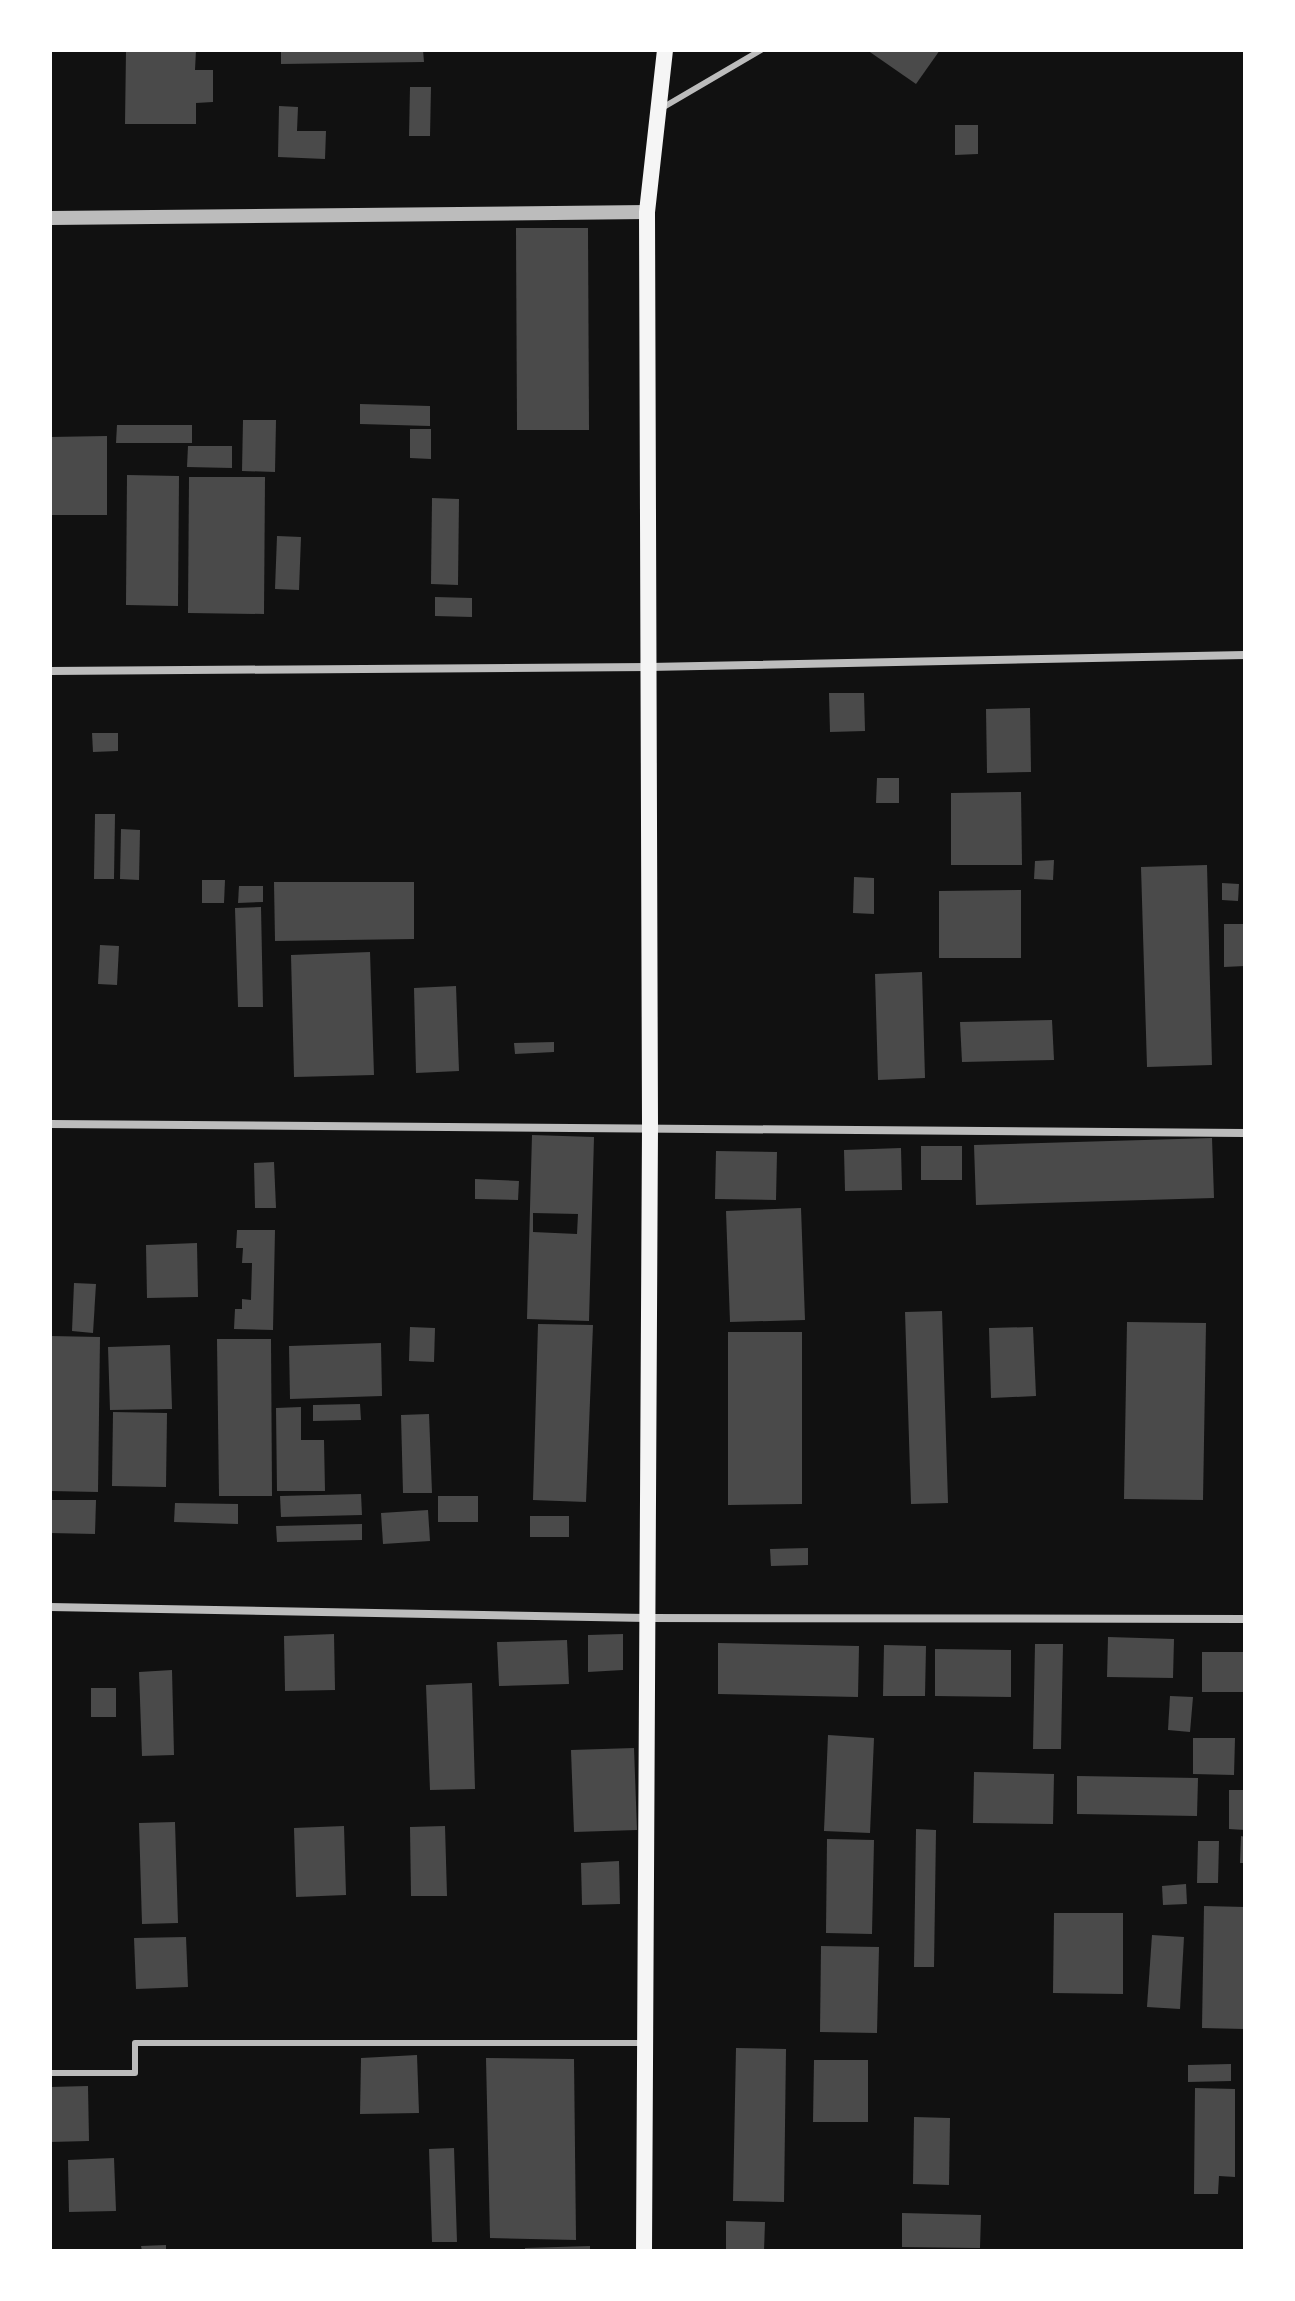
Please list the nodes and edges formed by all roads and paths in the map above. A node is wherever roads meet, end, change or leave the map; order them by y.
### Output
1 (665, 50) edge
2 (761, 50) edge
3 (659, 110) junction
4 (647, 212) junction
5 (50, 218) edge
6 (1245, 655) edge
7 (649, 667) junction
8 (50, 671) edge
9 (50, 1124) edge
10 (650, 1127) junction
11 (1245, 1133) edge
12 (50, 1607) edge
13 (646, 1618) junction
14 (1245, 1619) edge
15 (645, 2043) junction
16 (50, 2073) edge
17 (644, 2251) edge

1 - 3 main road
2 - 3 lane
3 - 4 main road
4 - 5 street
4 - 7 main road
6 - 7 street
7 - 8 street
7 - 10 main road
9 - 10 street
10 - 11 street
10 - 13 main road
12 - 13 street
13 - 14 street
13 - 15 main road
15 - 16 lane
15 - 17 main road

